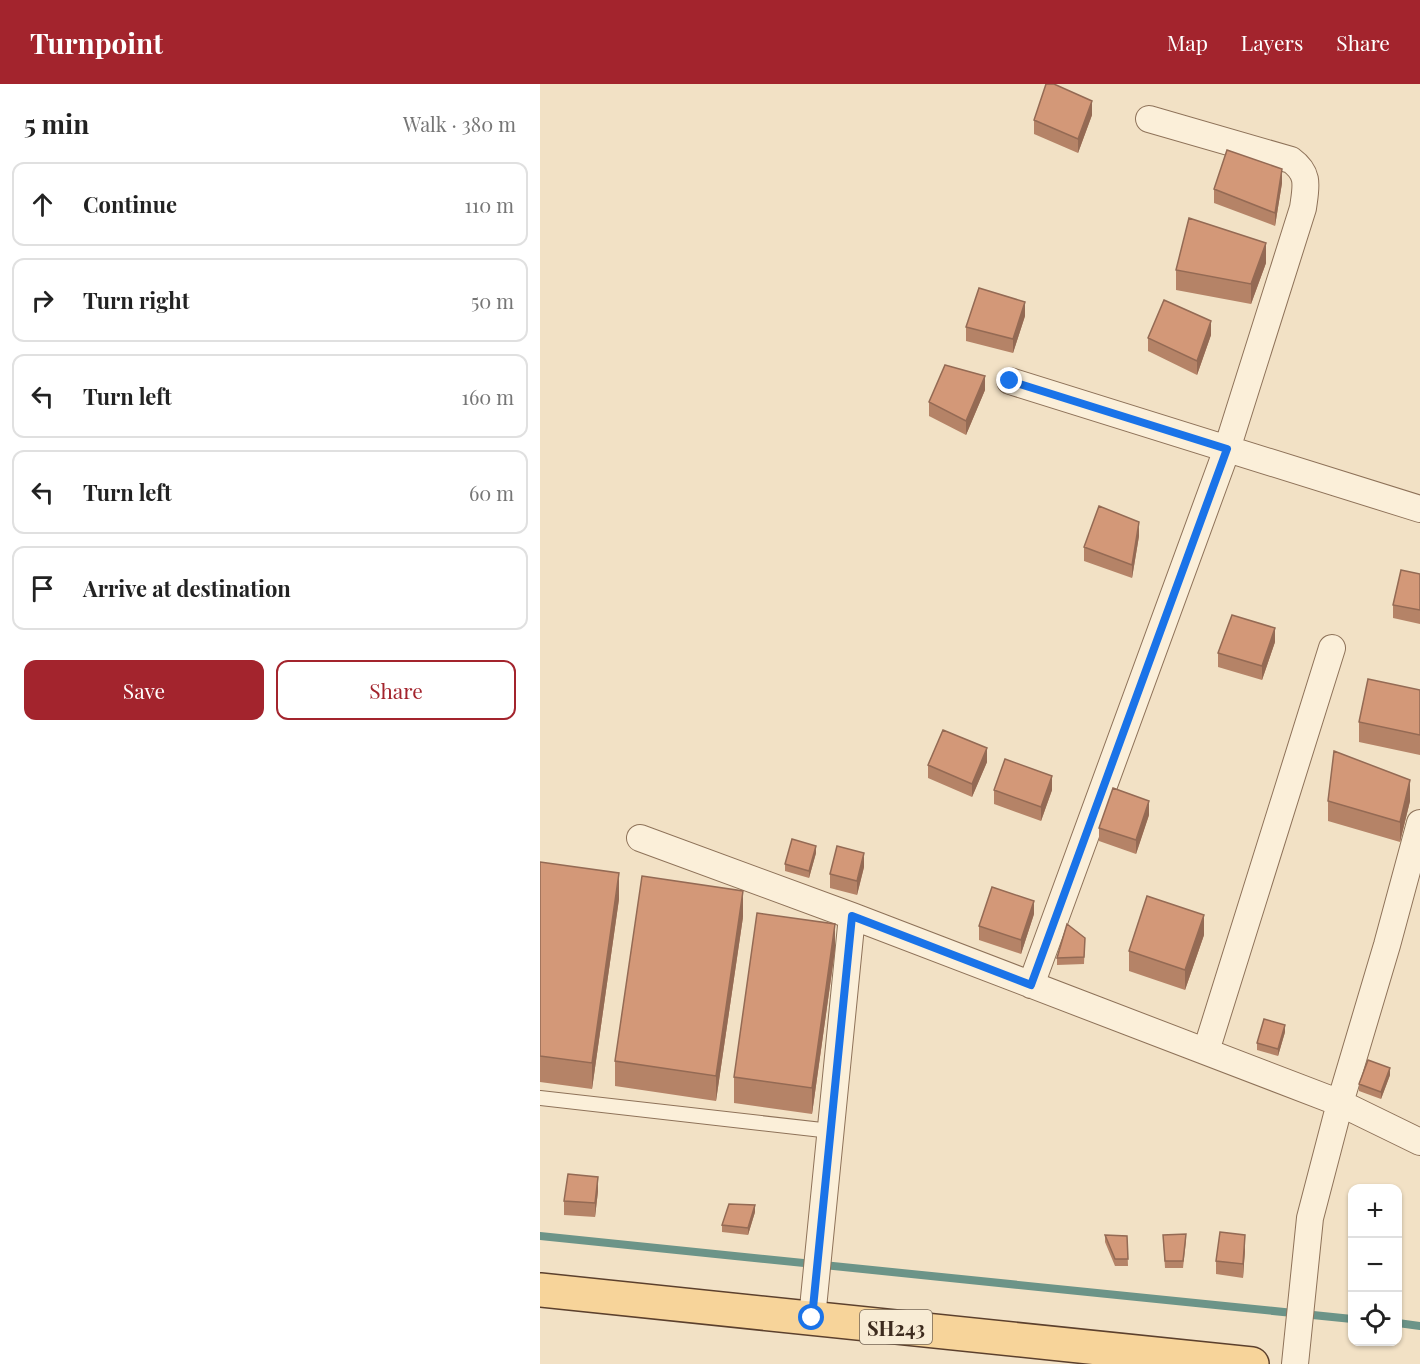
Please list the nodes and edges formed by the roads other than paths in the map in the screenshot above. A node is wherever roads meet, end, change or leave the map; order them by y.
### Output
1 (1149, 119) dead end
2 (1010, 381) dead end
3 (1227, 449) junction
4 (1420, 509) edge
5 (1332, 648) dead end
6 (1420, 822) edge
7 (640, 838) dead end
8 (852, 916) junction
9 (1031, 985) junction
10 (1206, 1051) junction
11 (540, 1098) edge
12 (1340, 1103) junction
13 (831, 1131) junction
14 (1420, 1142) edge
15 (540, 1290) edge
16 (812, 1318) junction
17 (1252, 1364) edge
18 (1295, 1364) edge

1 - 3 street
2 - 3 street
3 - 4 street
3 - 9 street
5 - 10 street
6 - 12 street
7 - 8 street
8 - 9 street
8 - 13 street
9 - 10 street
10 - 12 street
11 - 13 lane
12 - 14 street
12 - 18 street
13 - 16 street
15 - 16 main road, SH243
16 - 17 main road, SH243

